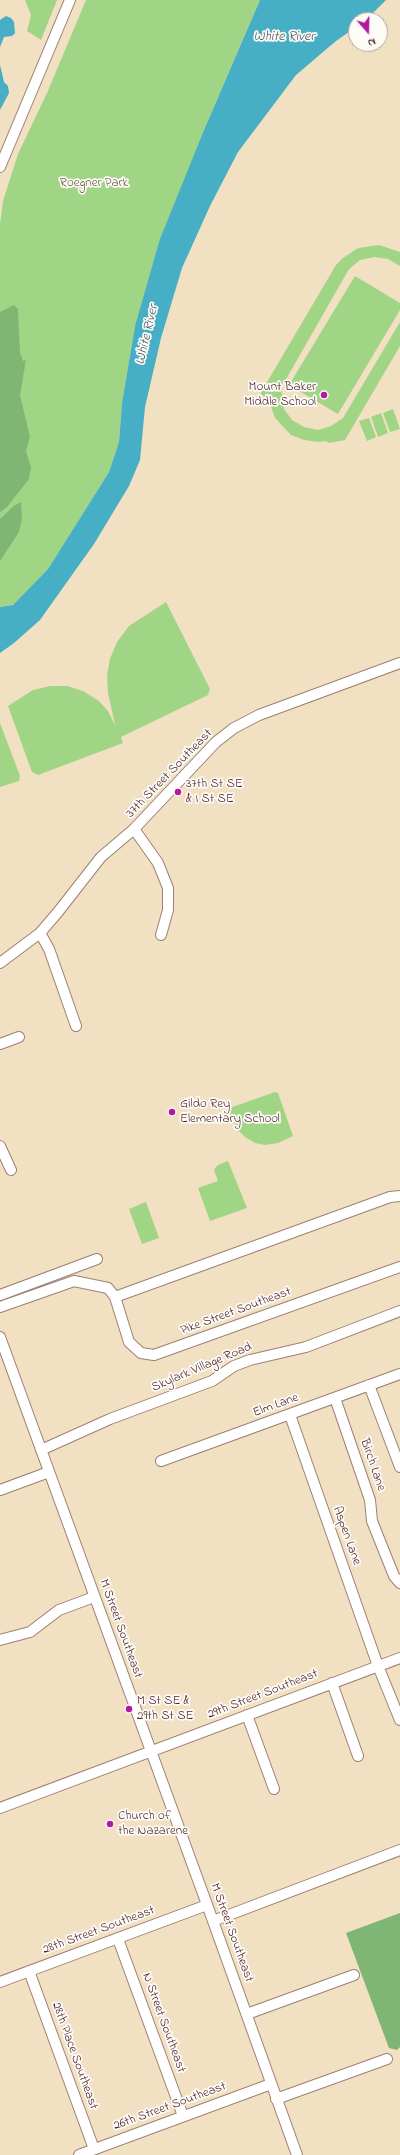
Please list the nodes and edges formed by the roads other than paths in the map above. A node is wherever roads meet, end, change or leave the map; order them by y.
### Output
1 (70, 0) edge
2 (0, 167) edge
3 (400, 663) edge
4 (134, 829) junction
5 (40, 933) junction
6 (161, 935) dead end
7 (0, 963) edge
8 (76, 1026) dead end
9 (18, 1037) dead end
10 (0, 1044) edge
11 (0, 1146) edge
12 (11, 1170) dead end
13 (400, 1196) edge
14 (97, 1259) dead end
15 (400, 1267) edge
16 (0, 1295) edge
17 (115, 1297) junction
18 (0, 1307) edge
19 (400, 1311) edge
20 (0, 1337) edge
21 (3, 1355) edge
22 (400, 1374) edge
23 (369, 1385) junction
24 (335, 1398) junction
25 (290, 1415) junction
26 (41, 1450) junction
27 (161, 1462) dead end
28 (400, 1467) edge
29 (49, 1472) junction
30 (0, 1490) edge
31 (400, 1584) edge
32 (94, 1597) junction
33 (0, 1640) edge
34 (400, 1658) edge
35 (378, 1666) junction
36 (332, 1683) junction
37 (248, 1715) junction
38 (400, 1720) edge
39 (151, 1751) junction
40 (358, 1756) dead end
41 (274, 1789) dead end
42 (0, 1808) edge
43 (400, 1850) edge
44 (207, 1904) junction
45 (213, 1921) junction
46 (118, 1939) junction
47 (29, 1971) junction
48 (354, 1975) dead end
49 (0, 1982) edge
50 (247, 2014) junction
51 (387, 2059) dead end
52 (271, 2084) junction
53 (276, 2099) junction
54 (184, 2116) junction
55 (94, 2149) junction
56 (79, 2155) edge
57 (297, 2155) edge

1 - 2 street
3 - 4 street, 37th Street Southeast
4 - 5 street, 37th Street Southeast
4 - 6 street
5 - 7 street, 37th Street Southeast
5 - 8 street
9 - 10 street
11 - 12 street
13 - 17 street
14 - 16 street
15 - 17 street, Pike Street Southeast
17 - 18 street
19 - 26 street, Skylark Village Road
20 - 21 street, M Street Southeast
21 - 26 street, M Street Southeast
22 - 23 street, Elm Lane
23 - 24 street, Elm Lane
23 - 28 street
24 - 25 street, Elm Lane
24 - 31 street, Birch Lane
25 - 27 street, Elm Lane
25 - 35 street, Aspen Lane
26 - 29 street, M Street Southeast
29 - 30 street
29 - 32 street, M Street Southeast
32 - 33 street
32 - 39 street, M Street Southeast
34 - 35 street, 29th Street Southeast
35 - 36 street, 29th Street Southeast
35 - 38 street, Aspen Lane
36 - 37 street, 29th Street Southeast
36 - 40 street
37 - 39 street, 29th Street Southeast
37 - 41 street
39 - 42 street, 29th Street Southeast
39 - 44 street, M Street Southeast
43 - 45 street
44 - 45 street, M Street Southeast
44 - 46 street, 28th Street Southeast
45 - 50 street, M Street Southeast
46 - 47 street, 28th Street Southeast
46 - 54 street, N Street Southeast
47 - 49 street, 28th Street Southeast
47 - 55 street, 28th Place Southeast
48 - 50 street
50 - 52 street, M Street Southeast
51 - 53 street
52 - 53 street, M Street Southeast
52 - 54 street, 26th Street Southeast
53 - 57 street, M Street Southeast
54 - 55 street, 26th Street Southeast
55 - 56 street, 26th Street Southeast

